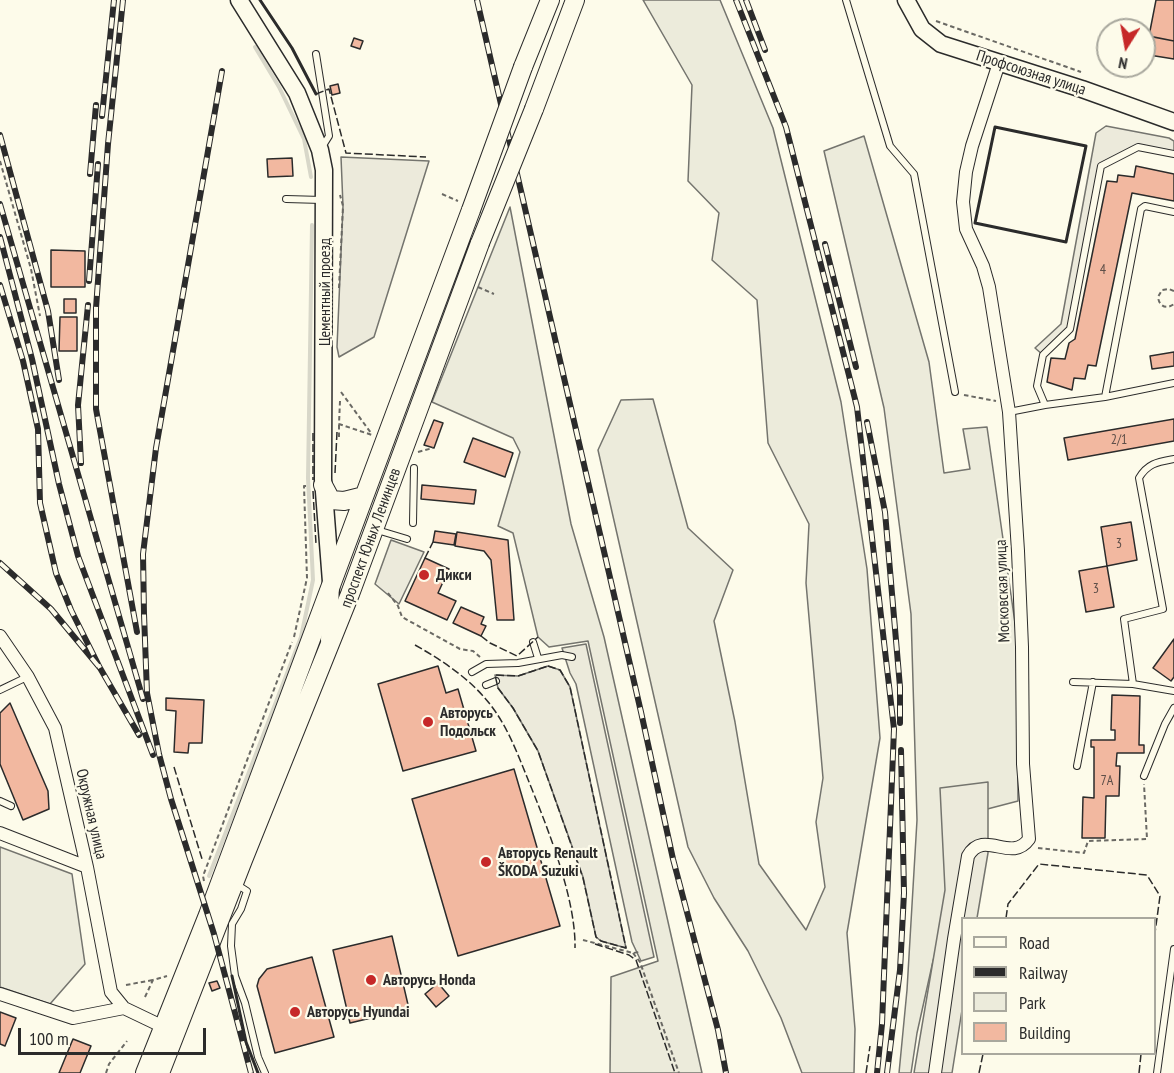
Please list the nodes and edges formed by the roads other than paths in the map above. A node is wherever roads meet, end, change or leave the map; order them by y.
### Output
1 (239, 0) edge
2 (550, 0) edge
3 (575, 0) edge
4 (846, 0) edge
5 (906, 0) edge
6 (316, 54) dead end
7 (999, 63) junction
8 (1174, 122) edge
9 (320, 150) junction
10 (1174, 154) edge
11 (286, 199) dead end
12 (325, 200) junction
13 (1174, 212) edge
14 (1174, 383) edge
15 (956, 392) road end
16 (1105, 397) junction
17 (1046, 405) junction
18 (1008, 407) junction
19 (1174, 459) edge
20 (414, 468) dead end
21 (323, 485) junction
22 (364, 496) junction
23 (413, 523) dead end
24 (374, 529) junction
25 (406, 539) dead end
26 (331, 582) junction
27 (350, 594) junction
28 (0, 636) edge
29 (533, 642) dead end
30 (329, 647) junction
31 (572, 657) dead end
32 (538, 658) junction
33 (472, 672) dead end
34 (28, 677) junction
35 (496, 681) dead end
36 (1073, 682) dead end
37 (1092, 682) junction
38 (1133, 684) junction
39 (486, 685) dead end
40 (0, 690) edge
41 (1174, 691) edge
42 (1174, 708) edge
43 (1077, 766) dead end
44 (1144, 776) road end
45 (0, 801) edge
46 (11, 806) dead end
47 (0, 833) edge
48 (87, 867) junction
49 (234, 883) junction
50 (1174, 949) edge
51 (0, 994) edge
52 (124, 1008) junction
53 (170, 1029) junction
54 (145, 1073) edge
55 (160, 1073) edge
56 (265, 1073) edge
57 (935, 1073) edge
58 (1157, 1073) edge

1 - 9 street, Цементный проезд
2 - 22 main road, проспект Юных Ленинцев, bridge
3 - 24 main road, проспект Юных Ленинцев, bridge
4 - 15 lane
5 - 7 street, Профсоюзная улица
6 - 9 lane
7 - 8 street, Профсоюзная улица
7 - 18 street, Московская улица
9 - 12 street, Цементный проезд
10 - 17 lane
11 - 12 lane
12 - 21 street, Цементный проезд
13 - 16 lane
14 - 16 lane
16 - 17 lane
17 - 18 lane
18 - 57 street, Московская улица
19 - 38 lane
20 - 23 lane
21 - 22 main road
21 - 26 street, Цементный проезд
22 - 26 main road, проспект Юных Ленинцев
24 - 25 lane
24 - 27 main road, проспект Юных Ленинцев
26 - 27 street
26 - 30 street, Цементный проезд
26 - 53 main road, проспект Юных Ленинцев
27 - 30 main road, проспект Юных Ленинцев
28 - 34 street, Окружная улица
29 - 32 lane
30 - 49 main road, проспект Юных Ленинцев
31 - 32 lane
32 - 33 lane
34 - 40 lane
34 - 48 street, Окружная улица
35 - 39 lane
36 - 37 lane
37 - 38 lane
37 - 43 lane
38 - 41 lane
42 - 44 lane
45 - 46 lane
47 - 48 street
48 - 52 street, Окружная улица
49 - 53 main road, проспект Юных Ленинцев
49 - 56 lane
50 - 58 lane
51 - 52 street
52 - 53 street
53 - 54 main road, проспект Юных Ленинцев
53 - 55 main road, проспект Юных Ленинцев

